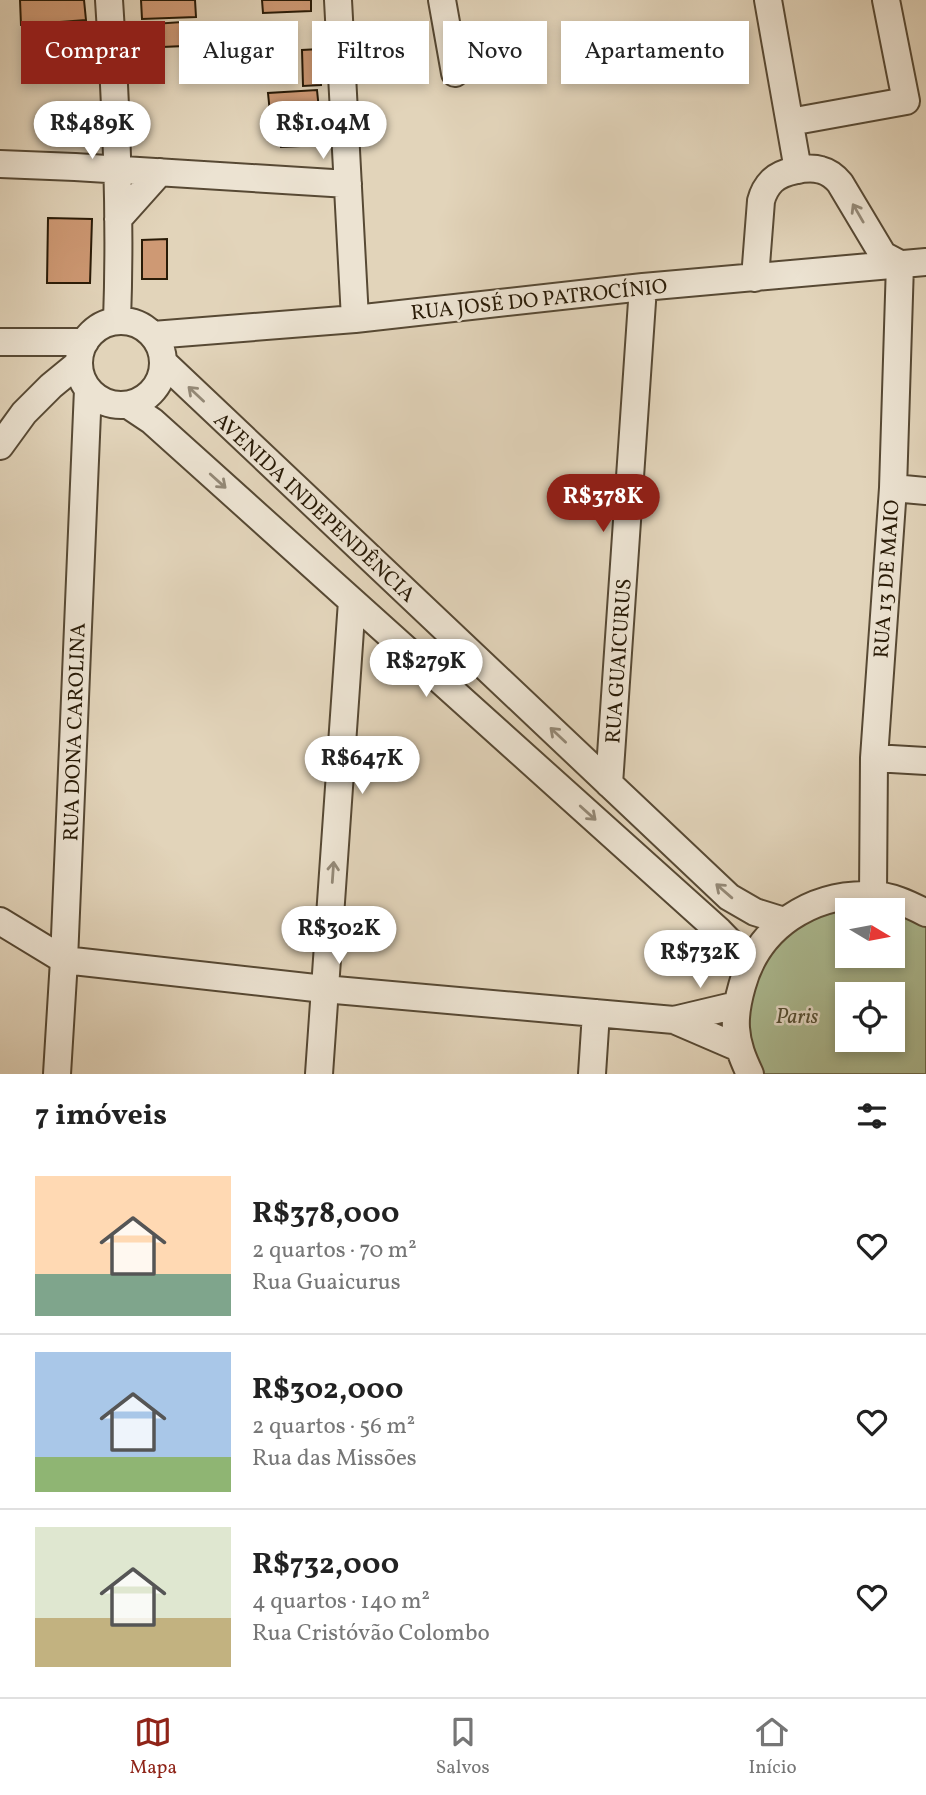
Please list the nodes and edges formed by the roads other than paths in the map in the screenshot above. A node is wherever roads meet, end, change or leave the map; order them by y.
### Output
1 (109, 0) edge
2 (338, 0) edge
3 (442, 0) edge
4 (768, 0) edge
5 (886, 0) edge
6 (445, 21) edge
7 (790, 122) junction
8 (0, 164) edge
9 (116, 170) junction
10 (798, 170) junction
11 (160, 172) junction
12 (348, 184) junction
13 (118, 219) junction
14 (913, 263) edge
15 (755, 278) junction
16 (643, 288) junction
17 (355, 319) junction
18 (117, 321) junction
19 (153, 335) junction
20 (0, 342) edge
21 (82, 353) junction
22 (164, 363) junction
23 (88, 389) junction
24 (128, 405) junction
25 (0, 446) edge
26 (893, 488) junction
27 (926, 491) edge
28 (352, 601) junction
29 (874, 758) junction
30 (926, 761) edge
31 (609, 784) junction
32 (873, 895) junction
33 (926, 914) edge
34 (0, 921) edge
35 (784, 922) junction
36 (64, 960) junction
37 (750, 963) junction
38 (324, 989) junction
39 (737, 1006) junction
40 (596, 1013) junction
41 (674, 1020) junction
42 (739, 1048) junction
43 (57, 1074) edge
44 (319, 1074) edge
45 (592, 1074) edge
46 (750, 1074) edge

1 - 9 street
2 - 12 street
3 - 6 street
4 - 7 street
5 - 7 street
7 - 10 street
8 - 9 street
9 - 11 street
9 - 13 street
14 -> 10 street
10 - 15 street
11 - 12 street
11 - 13 street
12 - 17 street
13 - 18 street
14 - 15 street, RUA JOSÉ DO PATROCÍNIO
14 - 26 street, RUA 13 DE MAIO
15 - 16 street, RUA JOSÉ DO PATROCÍNIO
16 - 17 street, RUA JOSÉ DO PATROCÍNIO
16 - 31 street, RUA GUAICURUS
17 - 19 street, RUA JOSÉ DO PATROCÍNIO
18 - 19 street
18 - 21 street
19 - 22 street
20 - 21 street
21 - 23 street
21 - 25 street
22 - 24 street
31 -> 22 street, AVENIDA INDEPENDÊNCIA
23 - 24 street
23 - 36 street, RUA DONA CAROLINA
24 -> 28 street, AVENIDA INDEPENDÊNCIA
26 - 27 street
26 - 29 street, RUA 13 DE MAIO
28 -> 37 street, AVENIDA INDEPENDÊNCIA
38 -> 28 street
29 - 30 street
29 - 32 street, RUA 13 DE MAIO
35 -> 31 street, AVENIDA INDEPENDÊNCIA
32 - 33 street
32 - 35 street
34 - 36 street
35 - 37 street
36 - 38 street
36 - 43 street, RUA DONA CAROLINA
37 - 39 street
38 - 40 street
38 - 44 street
39 - 41 street
39 - 42 street
40 - 41 street
40 - 45 street
41 - 42 street
42 - 46 street

